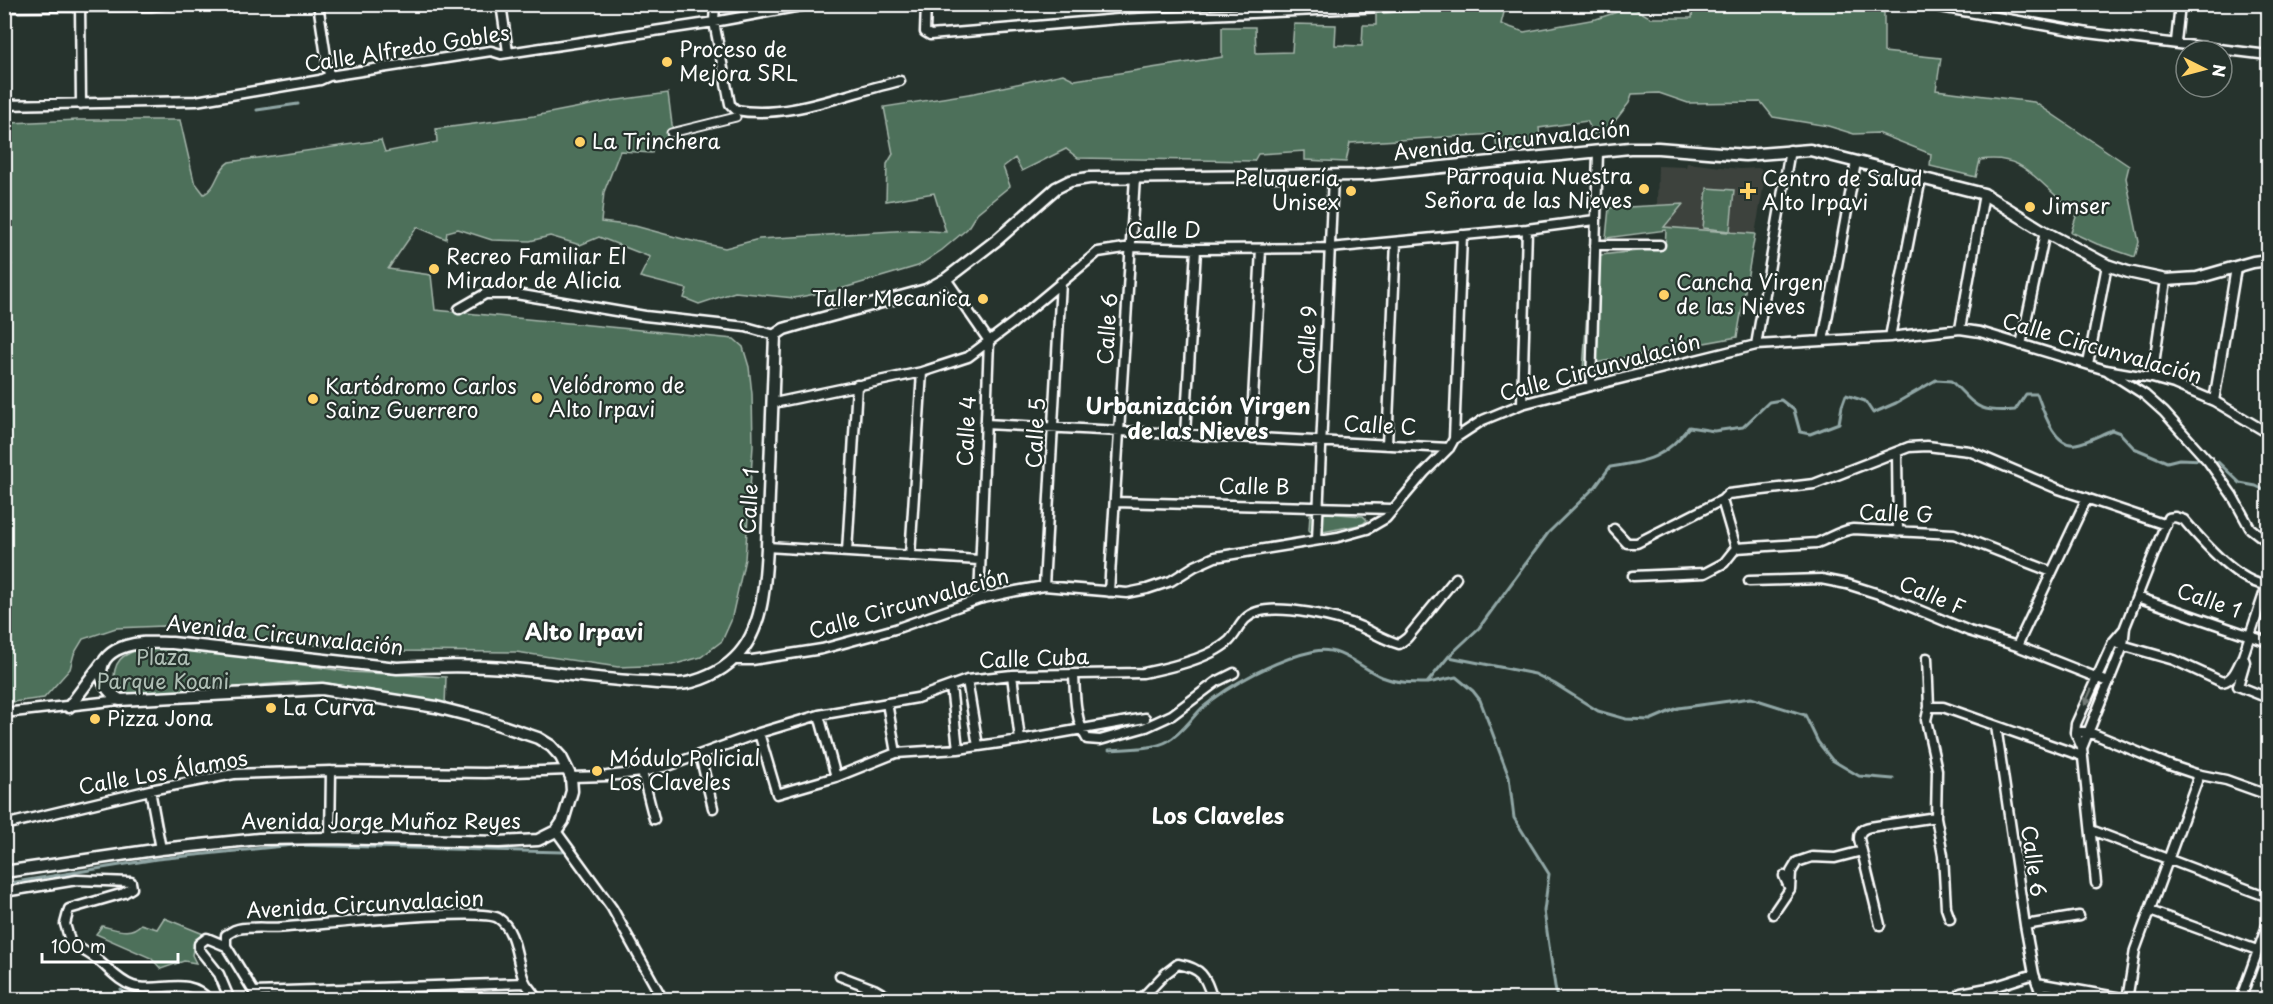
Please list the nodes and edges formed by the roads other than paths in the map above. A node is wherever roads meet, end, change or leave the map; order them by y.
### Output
1 (170, 4) edge
2 (318, 4) edge
3 (501, 4) edge
4 (715, 4) edge
5 (812, 4) edge
6 (926, 4) edge
7 (1450, 4) edge
8 (1923, 4) edge
9 (2180, 4) edge
10 (80, 5) edge
11 (4, 7) edge
12 (714, 22) junction
13 (2176, 39) edge
14 (2174, 42) edge
15 (2234, 50) edge
16 (508, 52) junction
17 (2268, 55) edge
18 (329, 76) junction
19 (900, 81) dead end
20 (81, 104) junction
21 (4, 105) edge
22 (736, 114) junction
23 (671, 133) dead end
24 (1790, 150) junction
25 (1598, 152) junction
26 (1856, 162) junction
27 (1333, 176) junction
28 (1136, 177) junction
29 (1921, 178) junction
30 (1984, 194) junction
31 (1595, 220) junction
32 (1527, 230) junction
33 (2045, 232) junction
34 (1462, 235) junction
35 (1396, 242) junction
36 (1660, 245) dead end
37 (1596, 246) junction
38 (1131, 247) junction
39 (1330, 248) junction
40 (1196, 249) junction
41 (1261, 249) junction
42 (2268, 260) edge
43 (2107, 265) junction
44 (2236, 268) junction
45 (946, 279) junction
46 (2166, 280) junction
47 (1061, 282) junction
48 (459, 309) dead end
49 (1960, 329) junction
50 (775, 335) junction
51 (1890, 337) junction
52 (989, 341) junction
53 (1822, 341) junction
54 (1756, 345) junction
55 (2022, 345) junction
56 (2088, 364) junction
57 (2106, 370) junction
58 (922, 372) junction
59 (2152, 378) junction
60 (857, 385) junction
61 (1591, 386) junction
62 (2214, 400) junction
63 (774, 403) junction
64 (1522, 404) junction
65 (985, 424) junction
66 (1054, 427) junction
67 (1119, 431) junction
68 (2268, 433) edge
69 (1185, 434) junction
70 (1251, 438) junction
71 (1454, 439) junction
72 (1321, 441) junction
73 (1387, 445) junction
74 (1449, 448) junction
75 (1897, 453) junction
76 (2087, 498) junction
77 (1722, 500) junction
78 (1115, 502) junction
79 (1318, 507) junction
80 (1392, 509) junction
81 (2166, 525) junction
82 (1614, 529) dead end
83 (1898, 531) junction
84 (1317, 540) junction
85 (2268, 542) edge
86 (767, 547) junction
87 (1736, 549) junction
88 (847, 552) junction
89 (910, 556) junction
90 (979, 560) junction
91 (2052, 572) junction
92 (1633, 576) dead end
93 (1456, 578) dead end
94 (1749, 581) dead end
95 (2268, 584) edge
96 (1044, 586) junction
97 (1109, 592) junction
98 (2137, 597) junction
99 (979, 599) junction
100 (2125, 627) junction
101 (2250, 636) junction
102 (2112, 642) junction
103 (2268, 642) edge
104 (2017, 646) junction
105 (2123, 646) junction
106 (2243, 656) junction
107 (1927, 658) dead end
108 (734, 660) junction
109 (102, 663) junction
110 (1234, 673) dead end
111 (1012, 675) junction
112 (1074, 675) junction
113 (2096, 677) junction
114 (967, 680) junction
115 (2108, 682) junction
116 (951, 686) junction
117 (2268, 698) edge
118 (120, 700) junction
119 (887, 703) junction
120 (69, 707) junction
121 (1929, 707) junction
122 (4, 713) edge
123 (819, 715) junction
124 (1145, 718) dead end
125 (1996, 726) junction
126 (1082, 730) junction
127 (2075, 732) junction
128 (2089, 732) junction
129 (759, 733) junction
130 (1020, 740) junction
131 (978, 746) junction
132 (958, 748) junction
133 (2082, 752) junction
134 (896, 753) junction
135 (700, 755) junction
136 (331, 771) junction
137 (642, 772) junction
138 (570, 774) junction
139 (2196, 774) junction
140 (836, 777) junction
141 (150, 790) junction
142 (2268, 795) edge
143 (713, 808) dead end
144 (1935, 817) junction
145 (654, 819) dead end
146 (4, 825) edge
147 (2091, 830) junction
148 (556, 831) junction
149 (330, 838) junction
150 (161, 849) junction
151 (1862, 851) junction
152 (2167, 859) junction
153 (4, 872) edge
154 (1784, 876) dead end
155 (2096, 883) dead end
156 (1790, 889) junction
157 (4, 892) edge
158 (2268, 897) edge
159 (2150, 911) junction
160 (1773, 914) dead end
161 (2079, 916) dead end
162 (1950, 919) dead end
163 (2268, 923) edge
164 (1880, 925) dead end
165 (2025, 925) junction
166 (226, 946) junction
167 (2257, 950) junction
168 (840, 976) dead end
169 (2035, 979) junction
170 (525, 983) junction
171 (344, 989) junction
172 (1961, 993) dead end
173 (255, 996) edge
174 (209, 999) edge
175 (230, 999) edge
176 (348, 999) edge
177 (536, 999) edge
178 (663, 999) edge
179 (893, 999) edge
180 (1140, 999) edge
181 (1212, 999) edge
182 (2043, 999) edge
183 (2127, 999) edge
184 (2240, 999) edge

1 - 10 street
2 - 18 street
3 - 16 street
4 - 12 street
5 - 12 street, Calle Alfredo Gobles
6 - 7 street
8 - 14 street
9 - 13 street
10 - 11 street
10 - 20 street
12 - 16 street, Calle Alfredo Gobles
12 - 22 street
15 - 17 street
16 - 18 street, Calle Alfredo Gobles
18 - 20 street, Calle Alfredo Gobles
19 - 22 street
20 - 21 street, Calle Alfredo Gobles
22 - 23 street
24 - 25 street, Avenida Circunvalación
24 - 26 street, Avenida Circunvalación
24 - 54 street
25 - 27 street, Avenida Circunvalación
25 - 31 street
26 - 29 street, Avenida Circunvalación
26 - 53 street
27 - 28 street, Avenida Circunvalación
27 - 39 street, Calle 9
28 - 38 street, Calle 6
28 - 45 street, Avenida Circunvalación
29 - 30 street, Avenida Circunvalación
29 - 51 street
30 - 33 street, Avenida Circunvalación
30 - 49 street
31 - 32 street, Calle D
31 - 37 street
32 - 34 street, Calle D
32 - 64 street
33 - 43 street, Avenida Circunvalación
33 - 55 street
34 - 35 street, Calle D
34 - 71 street
35 - 39 street, Calle D
35 - 73 street
36 - 37 street
37 - 61 street
38 - 40 street, Calle D
38 - 47 street, Calle D
38 - 67 street, Calle 6
39 - 41 street, Calle D
39 - 72 street, Calle 9
40 - 41 street, Calle D
40 - 69 street
41 - 70 street
42 - 44 street, Avenida Circunvalación
43 - 46 street, Avenida Circunvalación
43 - 56 street
44 - 46 street, Avenida Circunvalación
44 - 62 street
45 - 50 street, Avenida Circunvalación
45 - 52 street
46 - 59 street
47 - 52 street, Calle D
47 - 66 street, Calle 5
48 - 50 street
49 - 51 street, Calle Circunvalación
49 - 55 street, Calle Circunvalación
50 - 63 street, Calle 1
51 - 53 street, Calle Circunvalación
52 - 58 street, Calle D
52 - 65 street, Calle 4
53 - 54 street, Calle Circunvalación
54 - 61 street, Calle Circunvalación
55 - 56 street, Calle Circunvalación
56 - 57 street, Calle Circunvalación
57 - 59 street, Calle Circunvalación
57 - 85 street
58 - 60 street, Calle D
58 - 89 street
59 - 62 street, Calle Circunvalación
60 - 63 street, Calle D
60 - 88 street
61 - 64 street, Calle Circunvalación
62 - 68 street, Calle Circunvalación
63 - 86 street, Calle 1
64 - 71 street, Calle Circunvalación
65 - 66 street, Calle C
65 - 90 street, Calle 4
66 - 67 street, Calle C
66 - 96 street, Calle 5
67 - 69 street, Calle C
67 - 78 street, Calle 6
69 - 70 street, Calle C
70 - 72 street, Calle C
71 - 74 street, Calle Circunvalación
72 - 73 street, Calle C
72 - 79 street, Calle 9
73 - 74 street, Calle C
74 - 80 street, Calle Circunvalación
75 - 76 street
75 - 77 street
75 - 83 street
76 - 81 street
76 - 91 street
77 - 82 street
77 - 87 street
78 - 79 street, Calle B
78 - 97 street, Calle 6
79 - 80 street, Calle B
79 - 84 street, Calle 9
80 - 84 street, Calle Circunvalación
81 - 95 street
81 - 98 street
83 - 87 street, Calle G
83 - 91 street, Calle G
84 - 97 street, Calle Circunvalación
86 - 88 street
86 - 108 street, Calle 1
87 - 92 street
88 - 89 street
89 - 90 street
90 - 99 street, Calle 4
91 - 104 street
93 - 112 street, Calle Cuba
94 - 104 street, Calle F
95 - 101 street
96 - 97 street, Calle Circunvalación
96 - 99 street, Calle Circunvalación
98 - 100 street
98 - 101 street, Calle 1
99 - 108 street, Calle Circunvalación
100 - 102 street
100 - 105 street
101 - 103 street, Calle 1
101 - 106 street
102 - 105 street
102 - 113 street
104 - 113 street, Calle F
105 - 106 street
105 - 115 street
106 - 117 street
107 - 121 street
108 - 109 street, Avenida Circunvalación
109 - 118 street
109 - 120 street, Avenida Circunvalación
110 - 126 street
111 - 112 street, Calle Cuba
111 - 114 street, Calle Cuba
111 - 130 street
112 - 126 street
113 - 115 street, Calle F
113 -> 127 street
114 - 116 street, Calle Cuba
114 - 131 street
115 - 128 street
116 - 119 street, Calle Cuba
116 - 132 street
118 - 120 street
118 - 138 street
119 - 123 street, Calle Cuba
119 - 134 street
120 - 122 street
121 - 125 street
121 - 144 street
123 - 129 street, Calle Cuba
123 - 140 street
124 - 126 street
125 - 133 street
125 - 165 street, Calle 6
126 - 130 street
127 - 128 street
127 - 133 street
128 - 133 street
128 - 139 street
129 - 135 street, Calle Cuba
129 - 140 street
130 - 131 street
131 - 132 street
132 - 134 street
133 - 147 street
134 - 140 street
135 - 137 street, Calle Cuba
135 - 143 street
136 - 138 street, Calle Los Álamos
136 - 141 street, Calle Los Álamos
136 - 149 street
137 - 138 street, Calle Cuba
137 - 145 street
138 - 148 street
139 - 142 street
139 - 152 street
141 - 146 street, Calle Los Álamos
141 - 150 street
144 - 151 street
144 - 162 street
147 - 152 street
147 - 155 street
148 - 149 street, Avenida Jorge Muñoz Reyes
148 - 178 street
149 - 150 street, Avenida Jorge Muñoz Reyes
150 - 153 street, Avenida Jorge Muñoz Reyes
151 - 156 street
151 - 164 street
152 - 158 street
152 - 159 street
154 - 156 street
156 - 160 street
157 - 174 street
159 - 167 street
159 - 183 street
161 - 165 street
163 - 167 street
165 - 169 street, Calle 6
166 - 170 street, Avenida Circunvalacion
166 - 173 street
166 - 175 street
167 - 184 street
168 - 179 street
169 - 172 street
169 - 182 street, Calle 6
169 - 183 street
170 - 171 street
170 - 177 street, Avenida Circunvalacion
171 - 173 street
171 - 176 street
180 - 181 street

